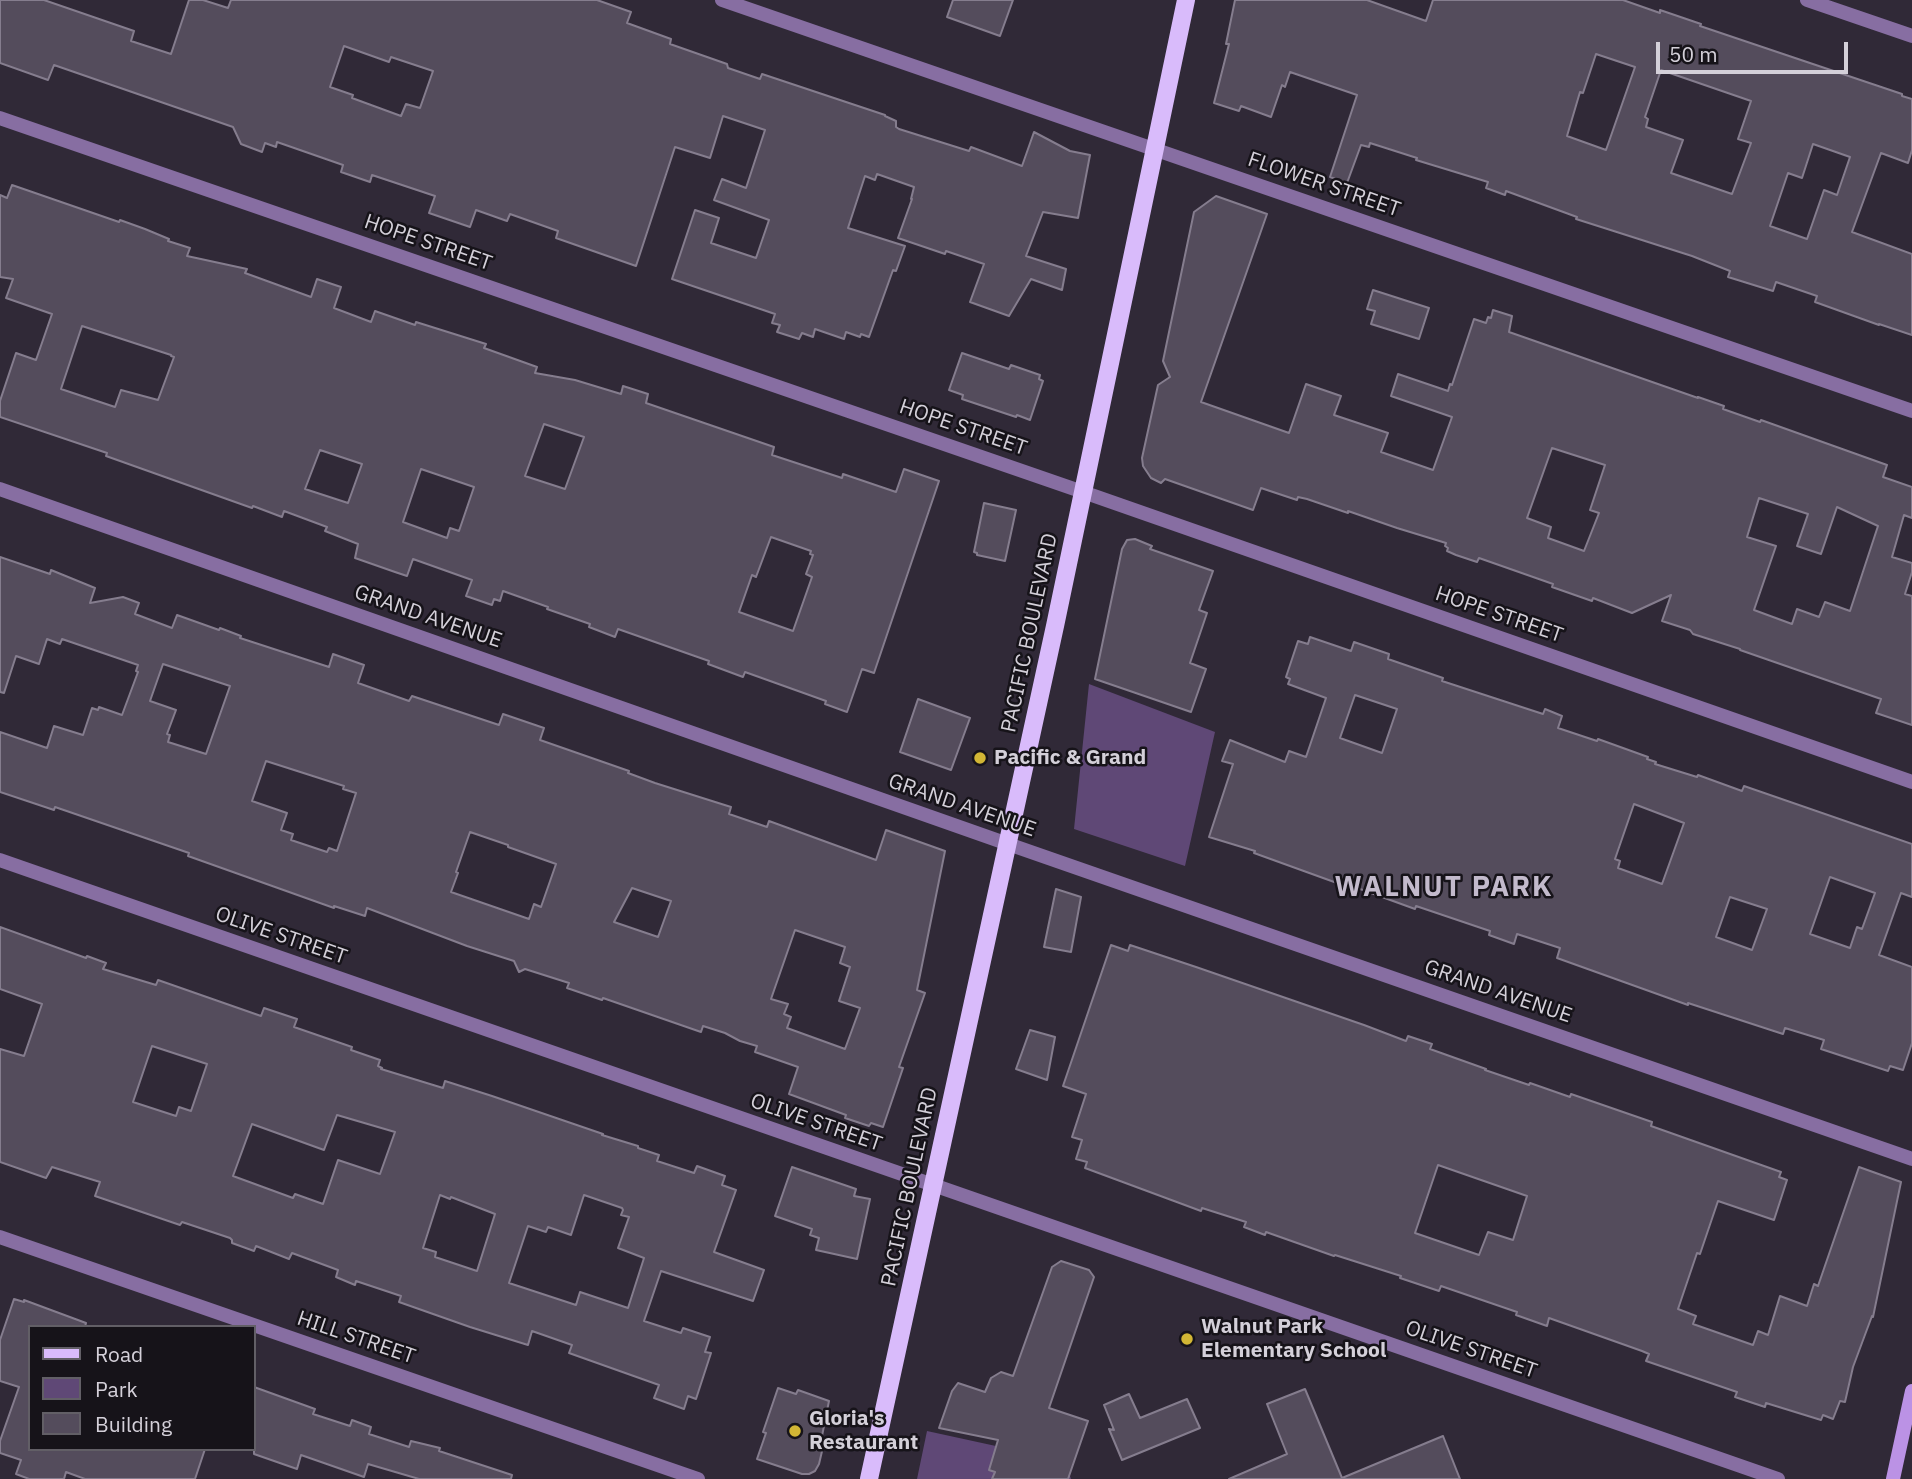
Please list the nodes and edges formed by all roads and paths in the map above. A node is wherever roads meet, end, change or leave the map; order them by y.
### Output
1 (722, 0) edge
2 (1186, 0) edge
3 (1807, 0) edge
4 (1912, 36) edge
5 (0, 118) edge
6 (1155, 149) junction
7 (1912, 411) edge
8 (0, 489) edge
9 (1083, 492) junction
10 (1912, 782) edge
11 (1008, 844) junction
12 (0, 860) edge
13 (1912, 1159) edge
14 (933, 1186) junction
15 (0, 1237) edge
16 (254, 1325) edge
17 (256, 1326) edge
18 (1912, 1391) edge
19 (698, 1479) edge
20 (869, 1479) edge
21 (1778, 1479) edge
22 (1893, 1479) edge

1 - 6 street, FLOWER STREET
2 - 6 main road, PACIFIC BOULEVARD
3 - 4 street
5 - 9 street, HOPE STREET
6 - 7 street, FLOWER STREET
6 - 9 main road, PACIFIC BOULEVARD
8 - 11 street, GRAND AVENUE
9 - 10 street, HOPE STREET
9 - 11 main road, PACIFIC BOULEVARD
11 - 13 street, GRAND AVENUE
11 - 14 main road, PACIFIC BOULEVARD
12 - 14 street, OLIVE STREET
14 - 20 main road, PACIFIC BOULEVARD
14 - 21 street, OLIVE STREET
15 - 16 street, HILL STREET
17 - 19 street, HILL STREET
18 - 22 street

